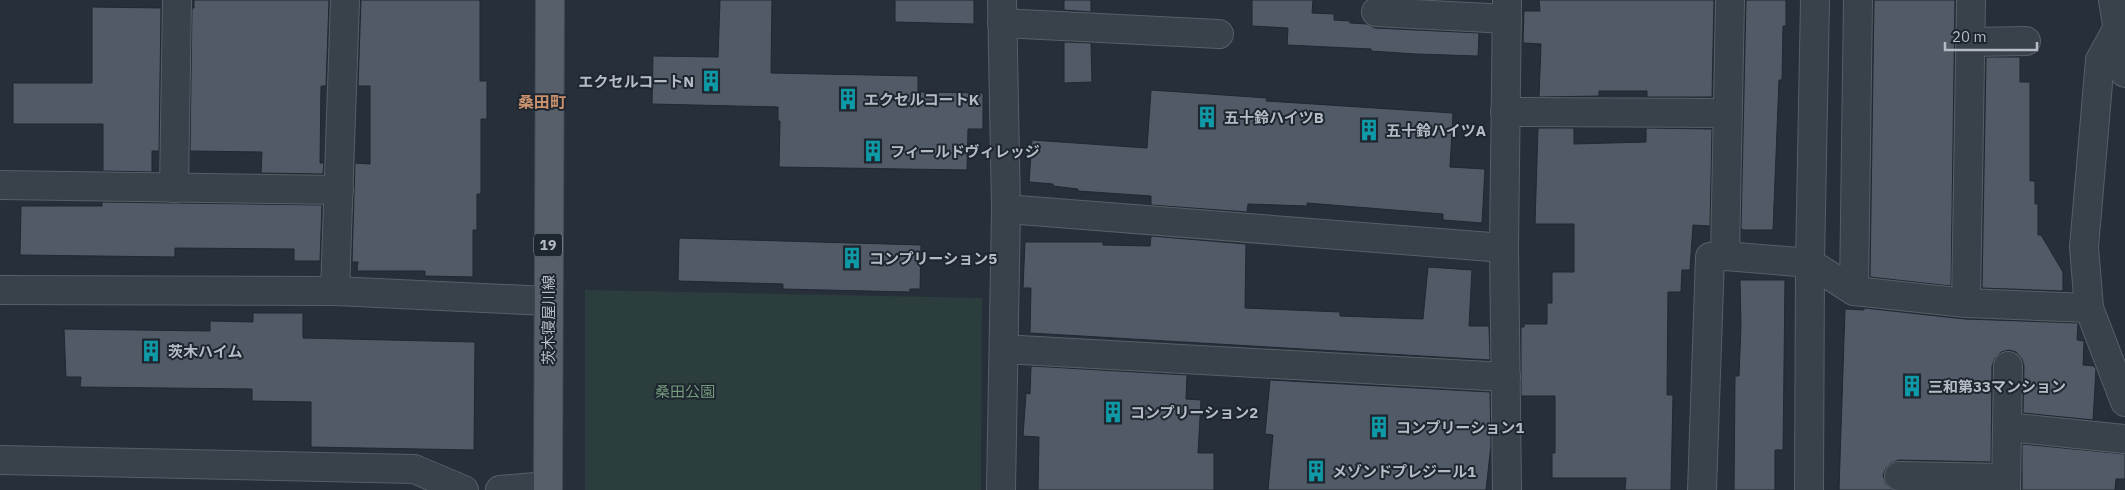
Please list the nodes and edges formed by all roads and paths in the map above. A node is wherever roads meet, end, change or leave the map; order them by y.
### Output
1 (177, 0) edge
2 (345, 0) edge
3 (550, 0) edge
4 (1730, 0) edge
5 (1815, 0) edge
6 (1858, 0) edge
7 (1971, 0) edge
8 (2113, 0) edge
9 (1507, 9) edge
10 (1002, 12) edge
11 (1376, 12) dead end
12 (2117, 29) junction
13 (1219, 34) dead end
14 (2026, 40) dead end
15 (1971, 42) junction
16 (2125, 72) edge
17 (1505, 112) junction
18 (1728, 113) junction
19 (0, 185) edge
20 (174, 188) junction
21 (339, 190) junction
22 (1006, 209) junction
23 (1504, 248) junction
24 (1725, 256) junction
25 (1810, 263) junction
26 (0, 290) edge
27 (335, 291) junction
28 (1854, 291) junction
29 (548, 300) junction
30 (1966, 303) junction
31 (2089, 308) junction
32 (1004, 349) junction
33 (2008, 366) dead end
34 (1506, 377) junction
35 (2125, 402) edge
36 (2007, 427) junction
37 (2125, 439) edge
38 (0, 460) edge
39 (1899, 476) dead end
40 (1934, 483) edge
41 (2006, 484) edge
42 (451, 487) edge
43 (548, 488) edge
44 (500, 490) edge
45 (1001, 490) edge
46 (1507, 490) edge
47 (1702, 490) edge
48 (1809, 490) edge

1 - 20 street
2 - 21 street
3 - 29 main road, 茨木寝屋川線 / 19
4 - 18 street
5 - 25 street
6 - 28 street
7 - 15 street
8 - 12 street
9 - 11 street
9 - 17 street
10 - 13 street
10 - 22 street
12 - 16 street
12 - 31 street
14 - 15 street
15 - 30 street
17 - 18 street
17 - 23 street
18 - 24 street
19 - 20 street
20 - 21 street
21 - 27 street
22 - 23 street
22 - 32 street
23 - 34 street
24 - 25 street
24 - 47 street
25 - 28 street
25 - 48 street
26 - 27 street
27 - 29 street
28 - 30 street
29 - 43 main road, 茨木寝屋川線 / 19
30 - 31 street
31 - 35 street
32 - 34 street
32 - 45 street
33 - 36 street
34 - 46 street
36 - 37 street
36 - 41 street
38 - 42 street
39 - 40 street
40 - 41 street
43 - 44 street

